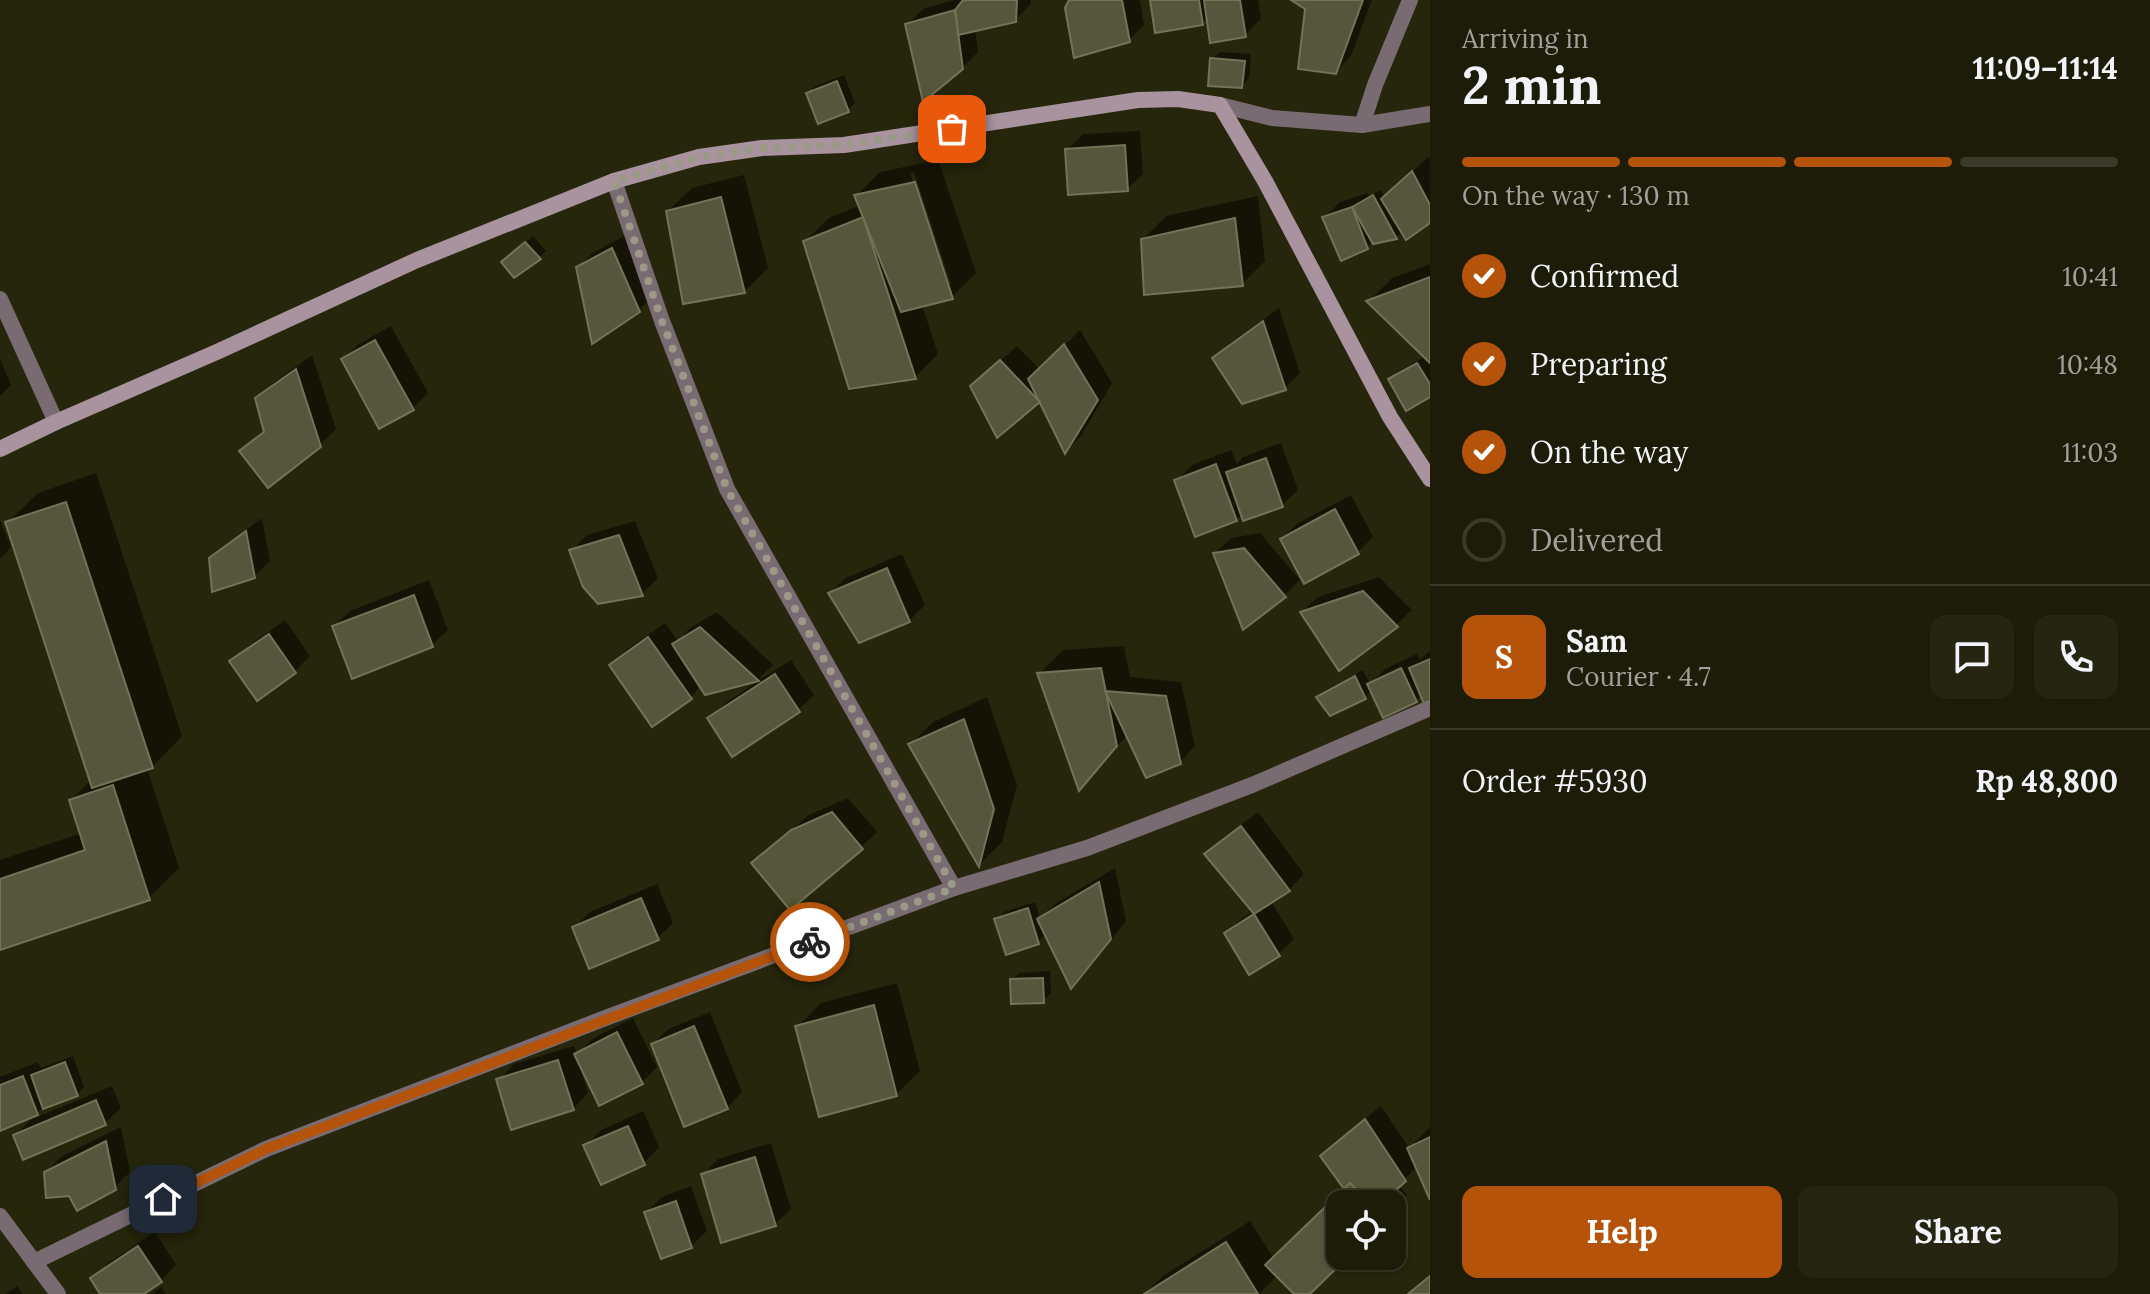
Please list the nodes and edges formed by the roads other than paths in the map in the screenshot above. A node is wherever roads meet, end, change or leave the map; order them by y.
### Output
1 (1410, 0) edge
2 (1220, 105) junction
3 (1430, 114) edge
4 (1362, 125) junction
5 (614, 181) junction
6 (0, 299) edge
7 (56, 422) junction
8 (0, 449) edge
9 (1430, 479) edge
10 (1430, 708) edge
11 (954, 888) junction
12 (0, 1216) edge
13 (34, 1262) junction
14 (58, 1294) edge

1 - 4 street
2 - 4 street
2 - 5 street
2 - 9 street
3 - 4 street
5 - 7 street
5 - 11 street
6 - 7 street
7 - 8 street
10 - 11 street
11 - 13 street
12 - 13 street
13 - 14 street

